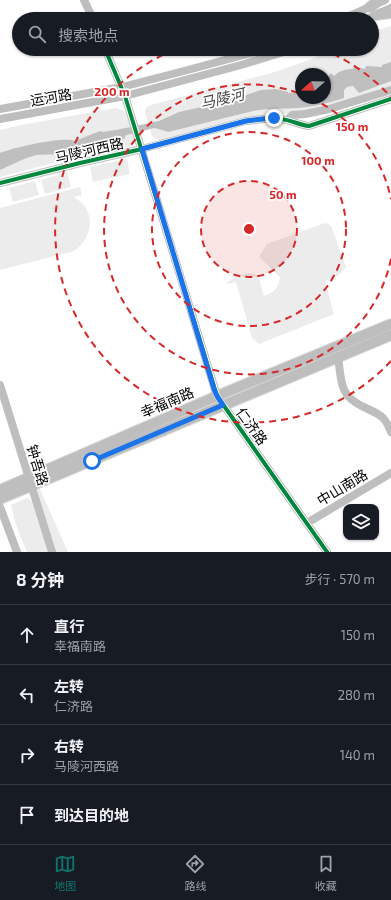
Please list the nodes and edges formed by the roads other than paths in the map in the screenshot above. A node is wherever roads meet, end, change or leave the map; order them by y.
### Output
1 (84, 0) edge
2 (379, 0) edge
3 (384, 0) edge
4 (391, 8) edge
5 (90, 12) edge
6 (372, 12) edge
7 (373, 12) edge
8 (378, 12) edge
9 (391, 13) edge
10 (379, 14) edge
11 (108, 56) edge
12 (239, 56) edge
13 (270, 56) edge
14 (122, 87) junction
15 (391, 90) edge
16 (125, 96) junction
17 (391, 99) edge
18 (0, 109) edge
19 (0, 119) edge
20 (290, 121) junction
21 (142, 149) junction
22 (0, 183) edge
23 (391, 324) edge
24 (391, 335) edge
25 (338, 357) junction
26 (0, 385) edge
27 (217, 396) junction
28 (223, 405) junction
29 (391, 432) edge
30 (391, 473) edge
31 (30, 482) junction
32 (0, 490) edge
33 (0, 498) edge
34 (0, 507) edge
35 (307, 523) junction
36 (18, 552) edge
37 (52, 552) edge
38 (327, 552) edge

1 - 5 street
2 - 6 main road
3 - 7 street
4 - 8 street
9 - 10 main road
11 - 14 street, 仁济路
12 - 14 street, 运河路
13 - 16 street, 运河路
14 - 16 street, 仁济路
14 - 18 street, 运河路
15 - 20 street
16 - 19 street, 运河路
16 - 21 street, 仁济路
17 - 20 street, 马陵河西路
20 - 21 street, 马陵河西路
21 - 22 street, 马陵河西路
21 - 27 street, 仁济路
23 - 27 main road, 幸福南路
24 - 25 main road, 幸福南路
25 - 28 main road, 幸福南路
25 - 29 street
26 - 31 street, 钟吾路
27 - 28 street, 仁济路
27 - 31 main road, 幸福南路
28 - 31 main road, 幸福南路
28 - 35 street, 仁济路
30 - 35 street, 中山南路
31 - 32 main road, 幸福南路
31 - 33 main road, 幸福南路
31 - 37 street, 钟吾路
34 - 36 street
35 - 38 street, 仁济路

